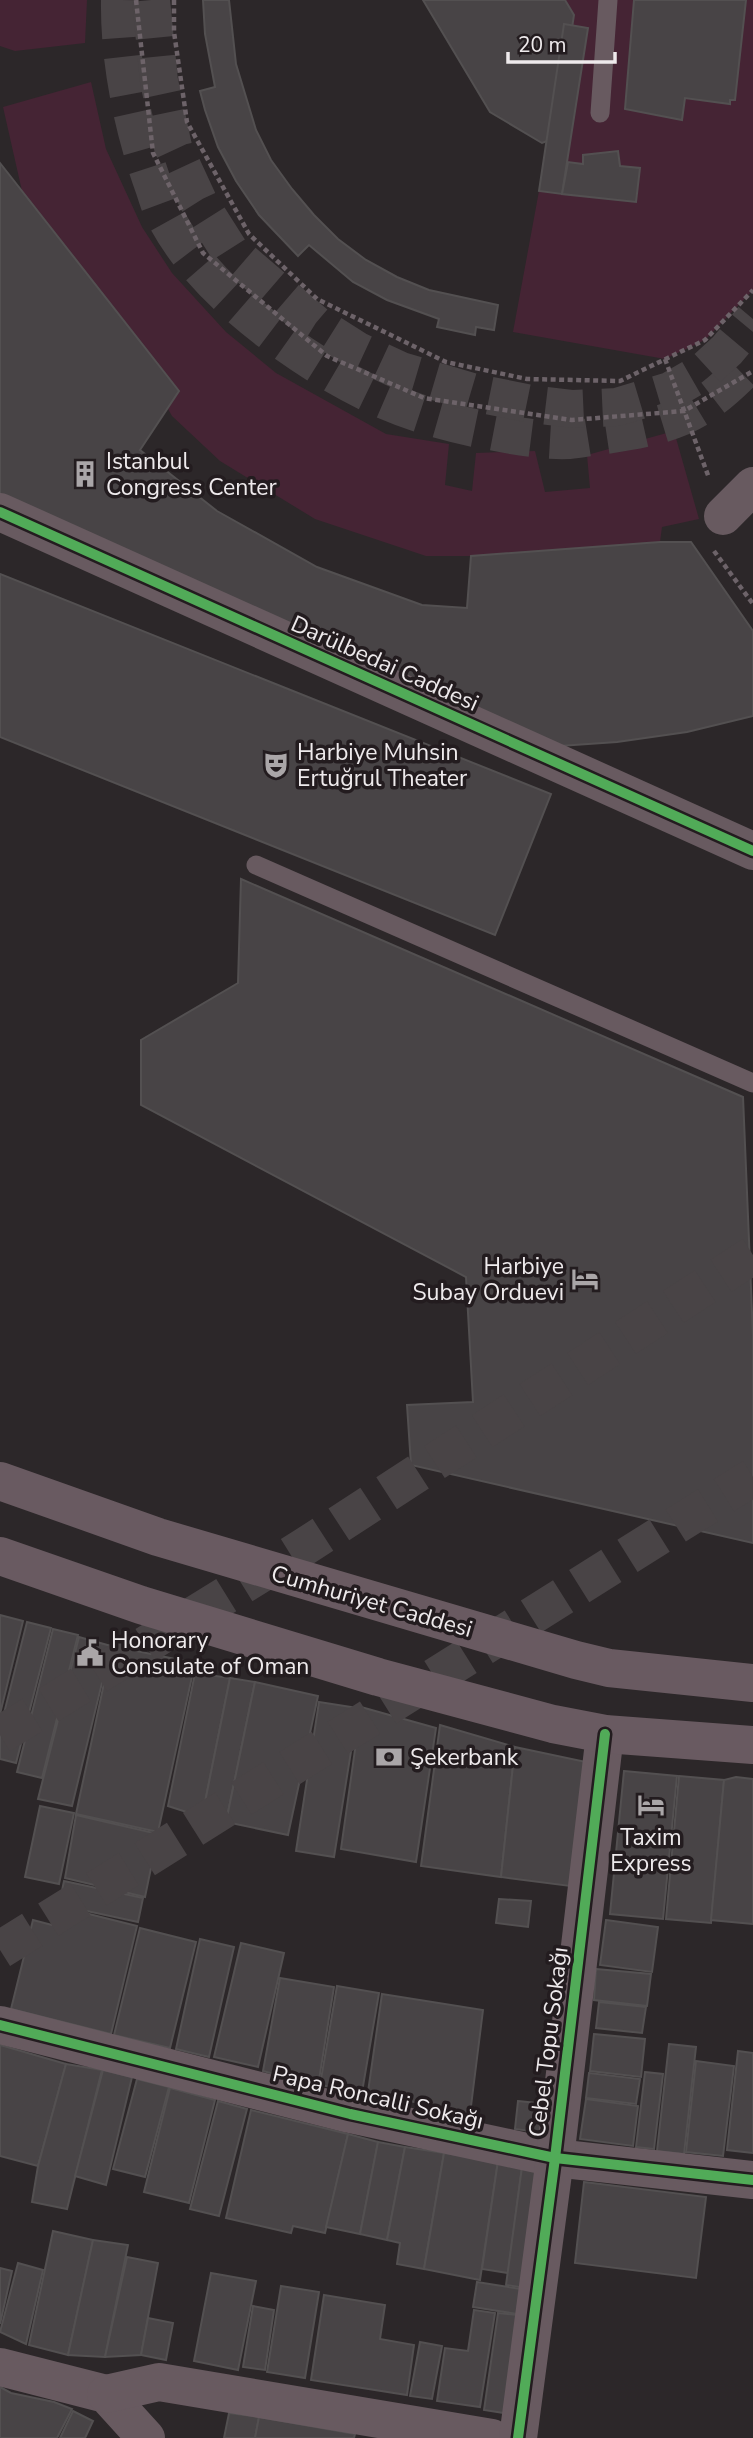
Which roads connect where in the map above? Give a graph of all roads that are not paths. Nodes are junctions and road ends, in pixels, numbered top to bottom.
1 (608, 0) edge
2 (600, 113) dead end
3 (753, 486) edge
4 (0, 512) edge
5 (715, 529) road end
6 (753, 851) edge
7 (256, 865) dead end
8 (753, 1083) edge
9 (0, 1481) edge
10 (0, 1556) edge
11 (753, 1683) edge
12 (605, 1734) junction
13 (753, 1745) edge
14 (0, 2025) edge
15 (555, 2158) junction
16 (753, 2180) edge
17 (0, 2367) edge
18 (106, 2394) junction
19 (146, 2438) edge
20 (492, 2438) edge
21 (518, 2438) edge

1 - 2 lane
3 - 5 street
4 - 6 street, Darülbedai Caddesi
7 - 8 lane
9 - 11 main road, Cumhuriyet Caddesi
10 - 12 main road
12 - 13 main road
12 - 15 street, Cebel Topu Sokağı
14 - 15 street, Papa Roncalli Sokağı
15 - 16 street, Papa Roncalli Sokağı
15 - 21 street, Cebel Topu Sokağı
17 - 18 street
18 - 19 street
18 - 20 street

